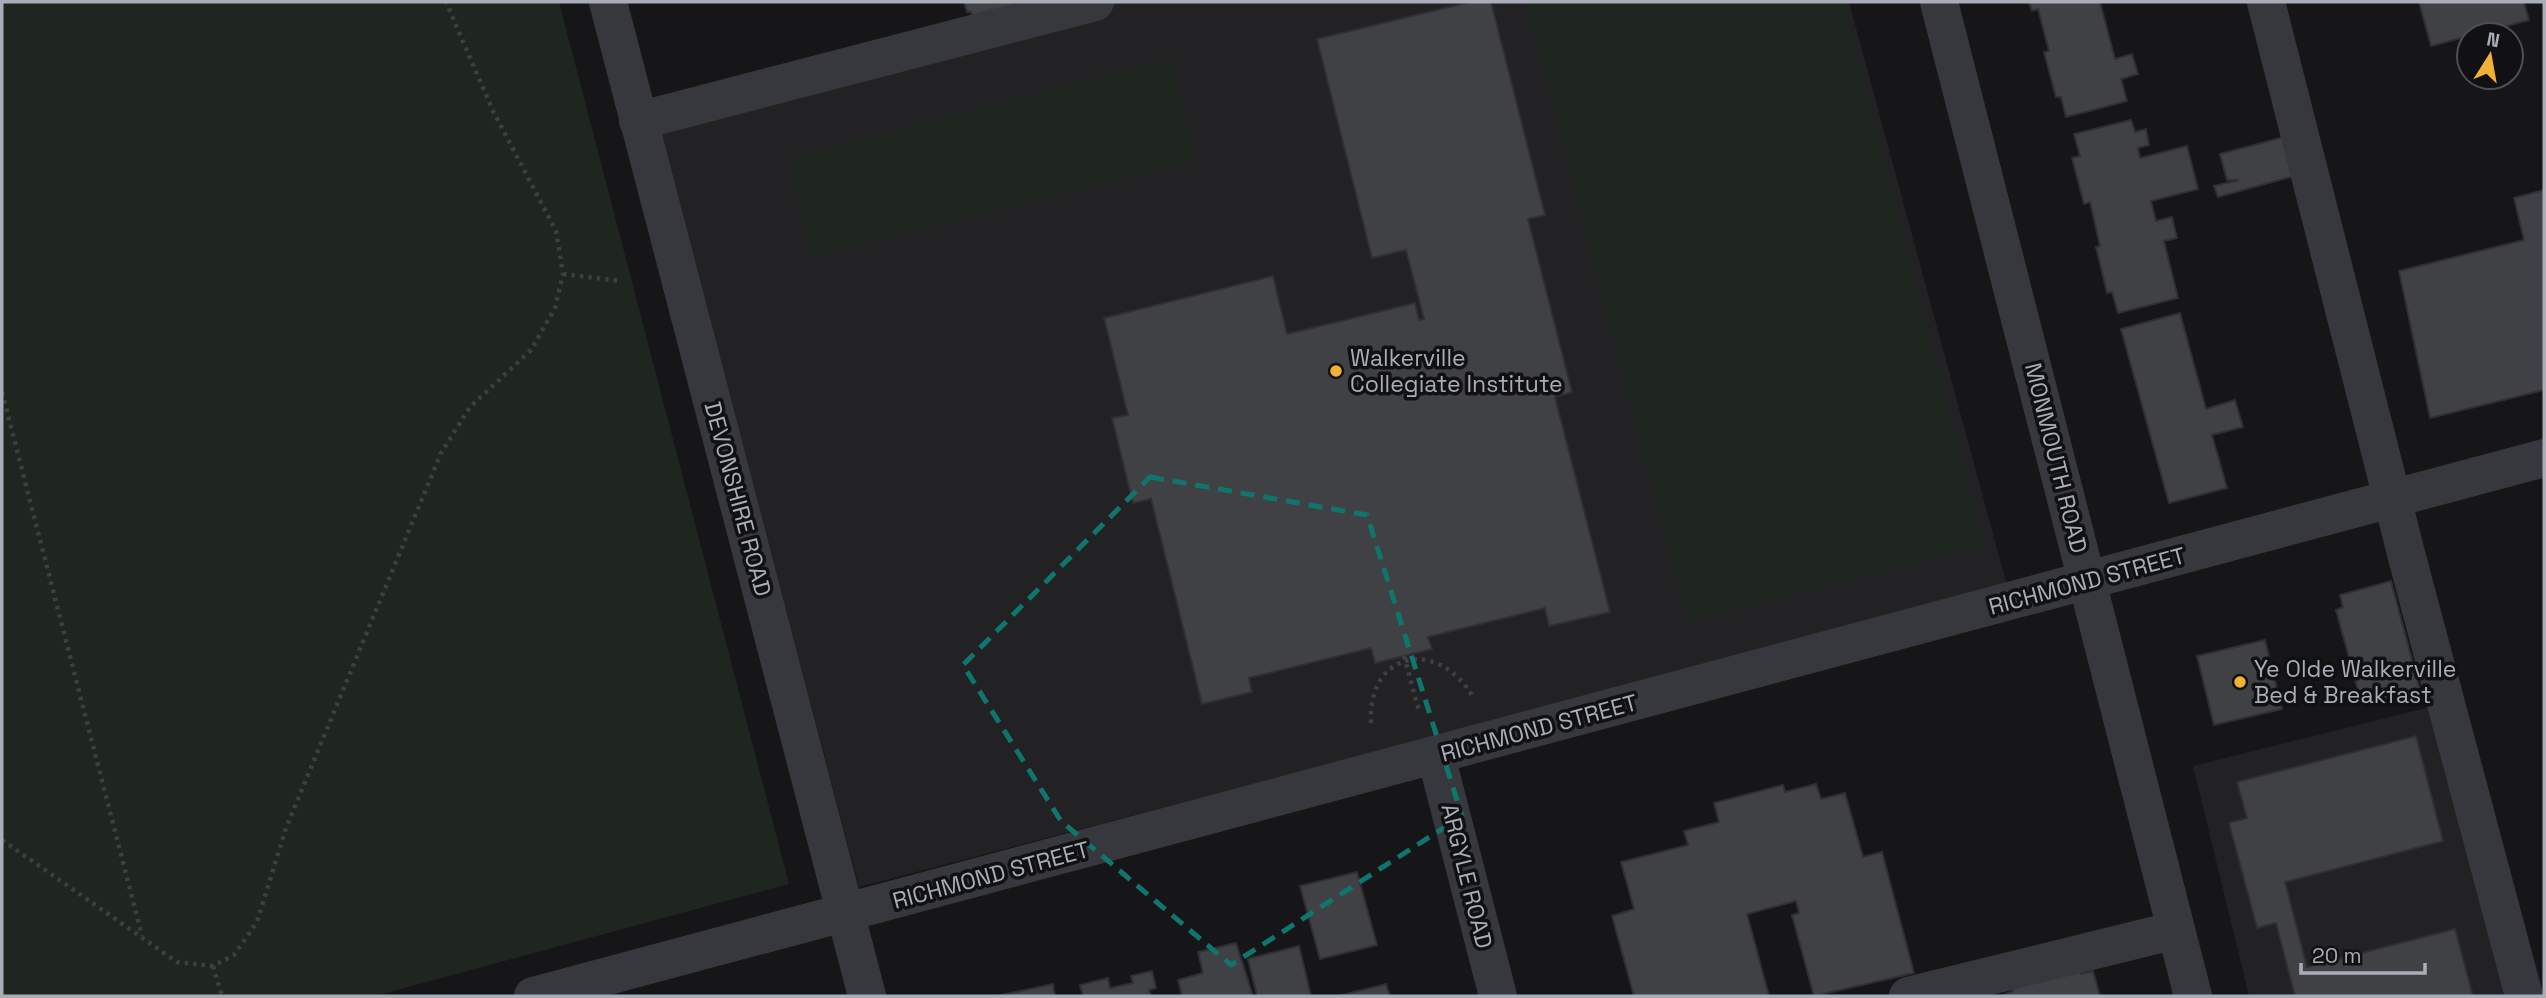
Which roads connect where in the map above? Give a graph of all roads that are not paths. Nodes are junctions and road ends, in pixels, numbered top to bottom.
1 (608, 2) edge
2 (1095, 2) edge
3 (1939, 2) edge
4 (2266, 2) edge
5 (638, 121) junction
6 (2544, 458) edge
7 (2393, 499) junction
8 (2088, 580) junction
9 (1436, 755) junction
10 (848, 913) junction
11 (2176, 930) junction
12 (533, 996) edge
13 (867, 996) edge
14 (1498, 996) edge
15 (1908, 996) edge
16 (2193, 996) edge
17 (2524, 996) edge

1 - 5 street, DEVONSHIRE ROAD
2 - 5 street
3 - 8 street, MONMOUTH ROAD
4 - 7 street
5 - 10 street, DEVONSHIRE ROAD
6 - 7 street, RICHMOND STREET
7 - 8 street, RICHMOND STREET
7 - 17 street
8 - 9 street, RICHMOND STREET
8 - 11 street, MONMOUTH ROAD
9 - 10 street, RICHMOND STREET
9 - 14 street, ARGYLE ROAD
10 - 12 street, RICHMOND STREET
10 - 13 street, DEVONSHIRE ROAD
11 - 15 street
11 - 16 street, MONMOUTH ROAD

